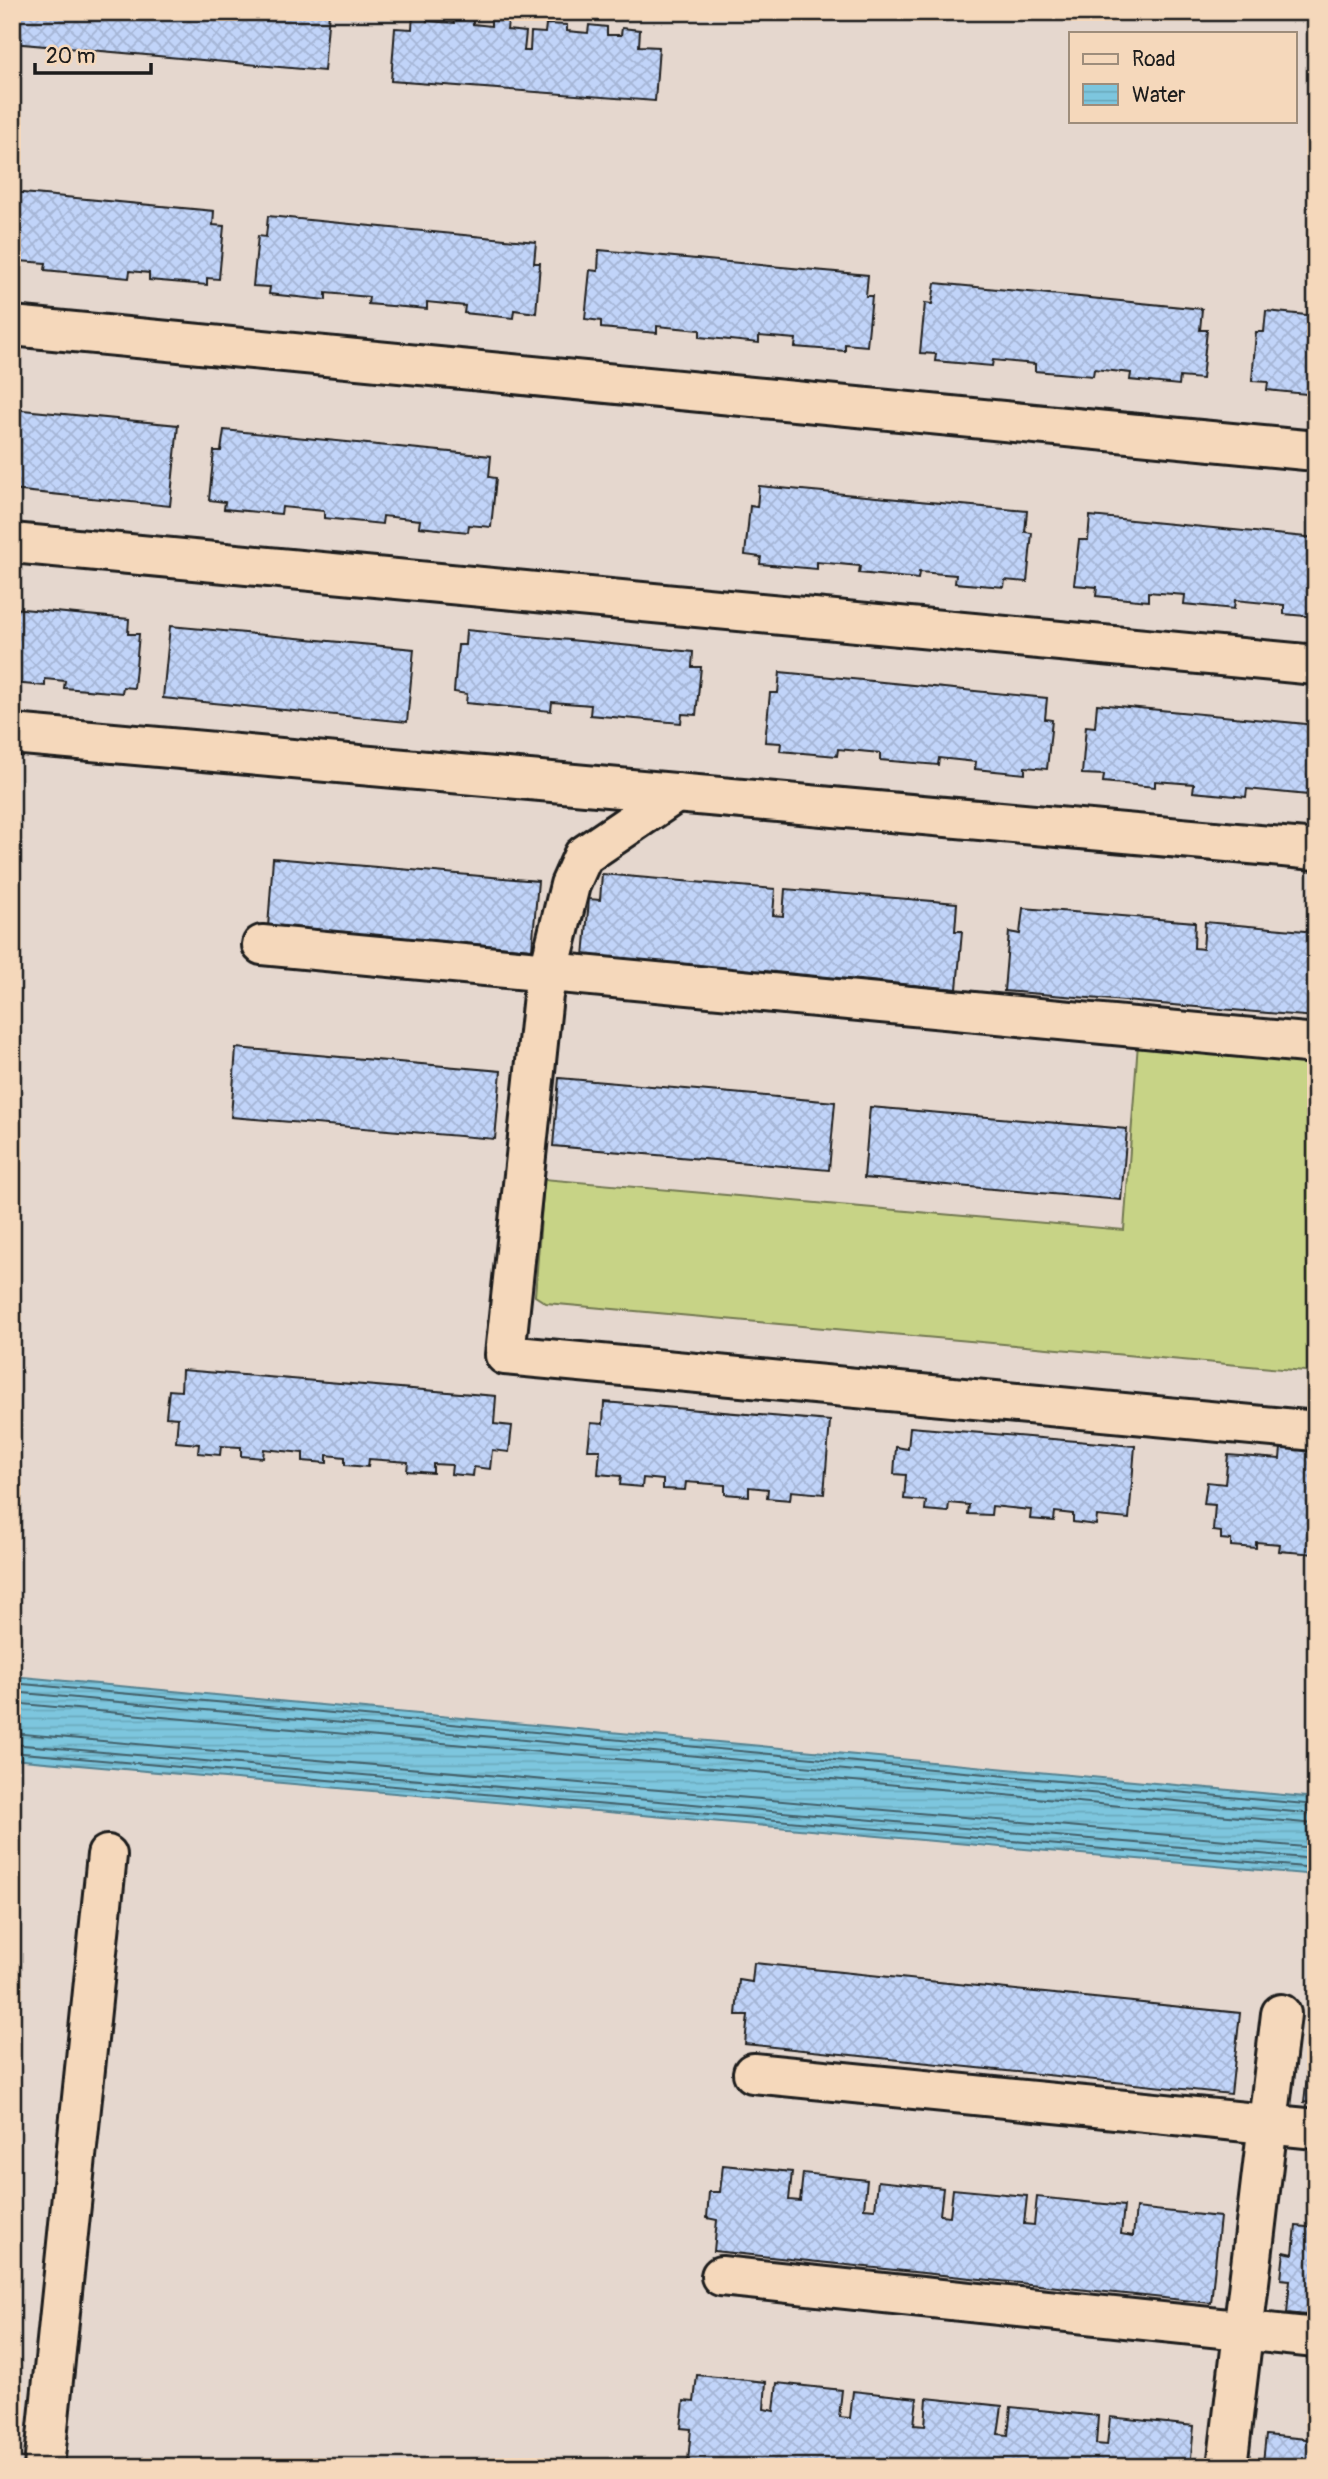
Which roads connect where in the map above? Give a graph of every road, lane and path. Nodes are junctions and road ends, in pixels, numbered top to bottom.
1 (12, 326) edge
2 (1316, 451) edge
3 (12, 543) edge
4 (1316, 665) edge
5 (12, 734) edge
6 (676, 793) junction
7 (1316, 850) edge
8 (262, 946) dead end
9 (549, 972) junction
10 (1316, 1044) edge
11 (1316, 1431) edge
12 (107, 1855) dead end
13 (1281, 2014) dead end
14 (752, 2073) dead end
15 (1268, 2124) junction
16 (1316, 2129) edge
17 (721, 2276) dead end
18 (1243, 2331) junction
19 (1316, 2338) edge
20 (44, 2467) edge
21 (1227, 2467) edge

1 - 2 street
3 - 4 street
5 - 6 street
6 - 7 street
6 - 9 street
8 - 9 street
9 - 10 street
9 - 11 street
12 - 20 street
13 - 15 street
14 - 15 street
15 - 16 street
15 - 18 street
17 - 18 street
18 - 19 street
18 - 21 street

